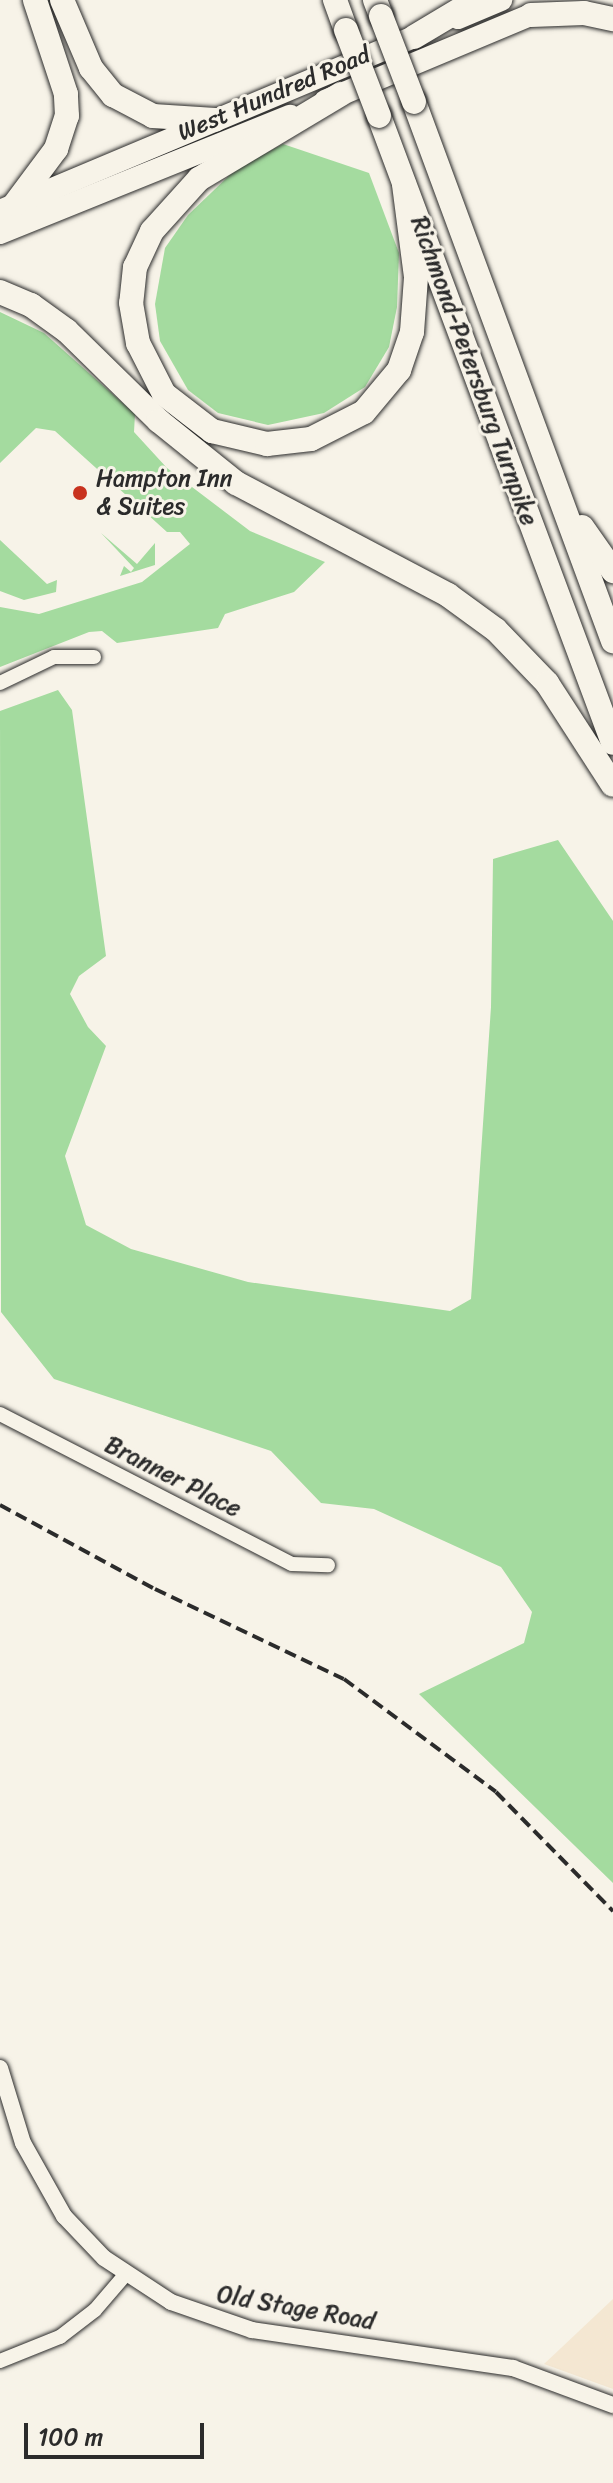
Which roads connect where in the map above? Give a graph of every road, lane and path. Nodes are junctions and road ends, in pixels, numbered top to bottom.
1 (35, 0) edge
2 (62, 0) edge
3 (335, 0) edge
4 (476, 0) edge
5 (501, 0) edge
6 (567, 0) edge
7 (378, 8) edge
8 (531, 15) junction
9 (613, 19) edge
10 (414, 37) junction
11 (341, 94) junction
12 (215, 120) junction
13 (404, 184) junction
14 (8, 208) edge
15 (0, 233) edge
16 (0, 292) edge
17 (554, 481) junction
18 (613, 571) edge
19 (613, 641) edge
20 (94, 657) dead end
21 (0, 683) edge
22 (613, 743) edge
23 (613, 785) edge
24 (0, 1414) edge
25 (328, 1565) dead end
26 (0, 2068) edge
27 (125, 2275) junction
28 (0, 2361) edge
29 (613, 2405) edge

1 - 14 highway
2 - 12 highway
3 - 13 highway, Richmond-Petersburg Turnpike, bridge
4 - 10 highway
5 - 10 main road, West Hundred Road
6 - 8 main road, West Hundred Road
7 - 17 highway, Richmond-Petersburg Turnpike, bridge
8 - 9 highway
8 - 11 main road, West Hundred Road
10 - 12 main road, West Hundred Road
11 - 13 highway
11 - 15 main road, West Hundred Road
12 - 14 main road, West Hundred Road
13 - 22 highway, Richmond-Petersburg Turnpike
16 - 23 highway
17 - 18 highway
17 - 19 highway, Richmond-Petersburg Turnpike
20 - 21 street
24 - 25 street, Branner Place
26 - 27 street, Old Stage Road
27 - 28 street
27 - 29 street, Old Stage Road

